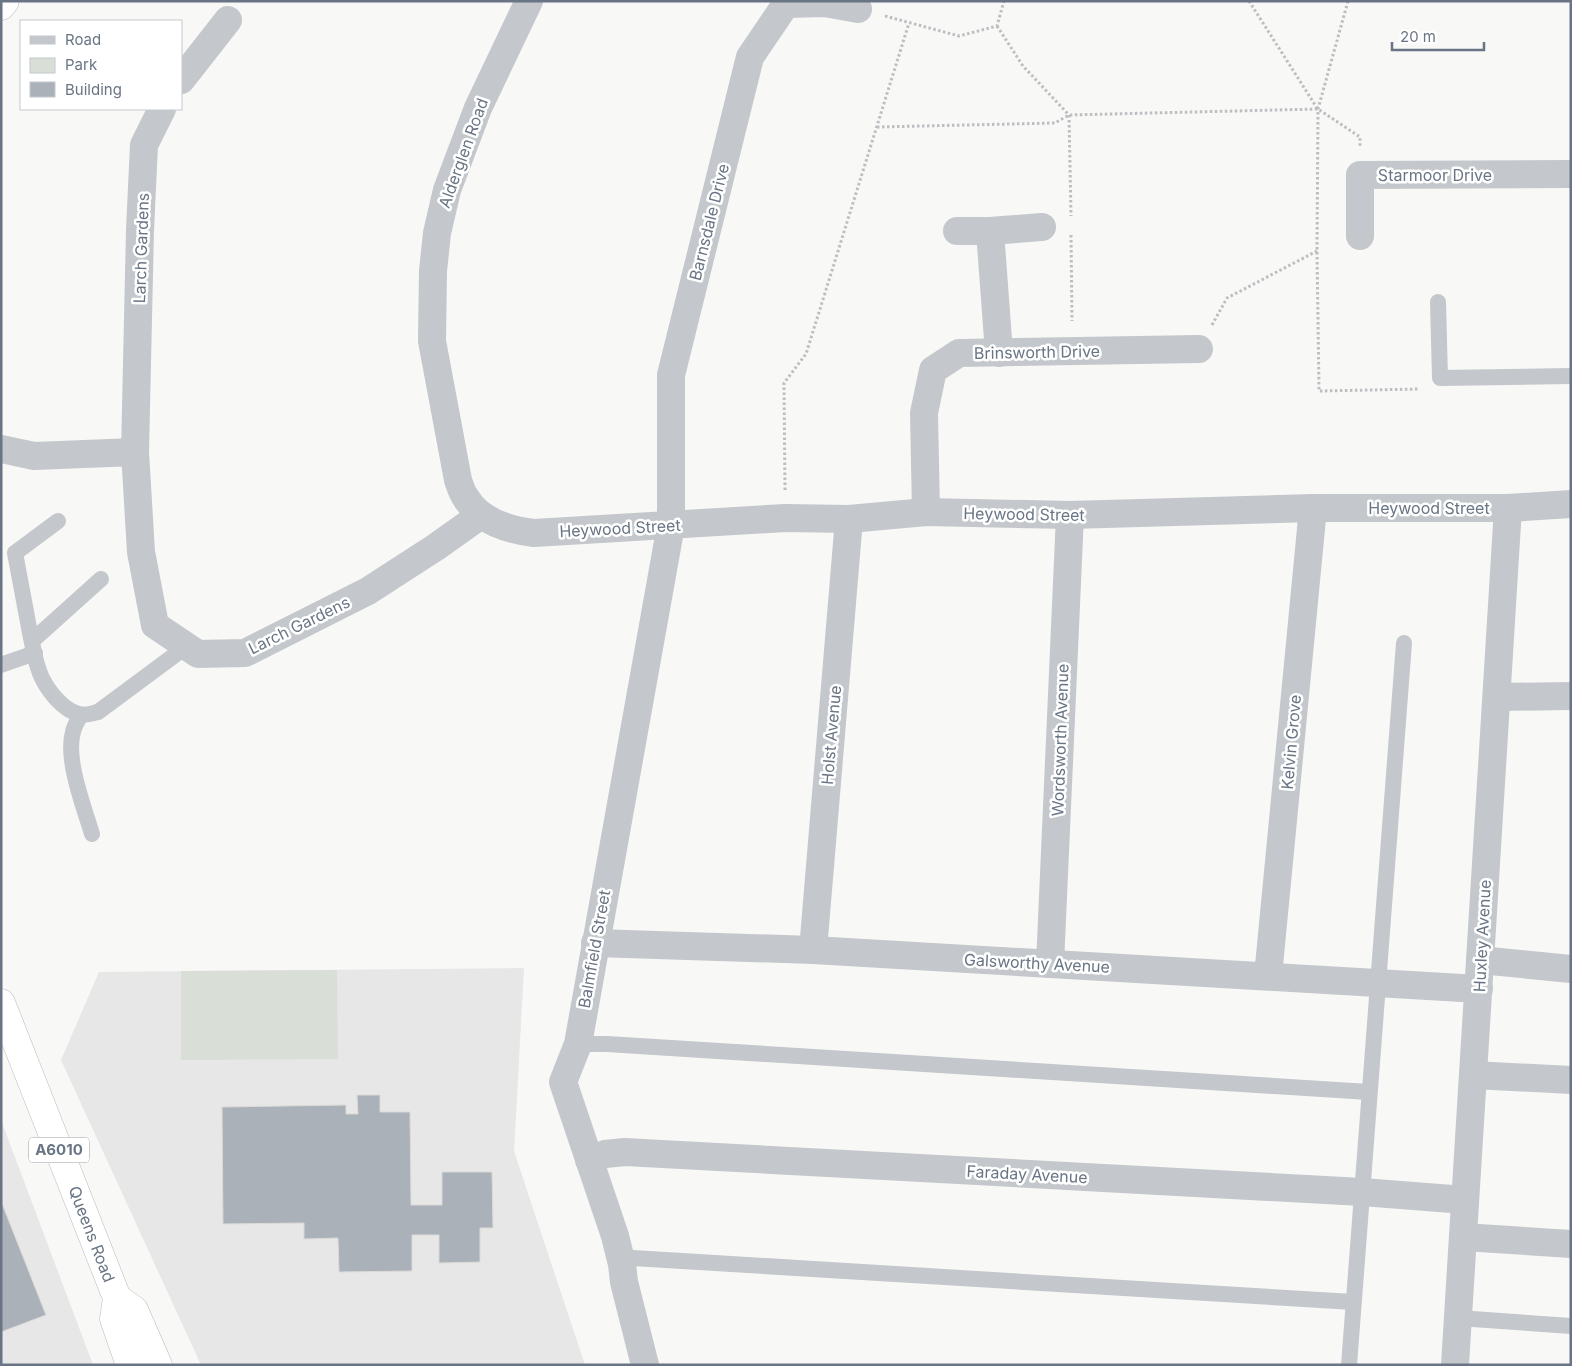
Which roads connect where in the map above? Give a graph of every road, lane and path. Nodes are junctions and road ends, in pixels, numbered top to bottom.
1 (4, 1) edge
2 (530, 1) edge
3 (1004, 1) edge
4 (1250, 1) edge
5 (1, 6) edge
6 (858, 9) joint
7 (228, 20) dead end
8 (909, 23) junction
9 (997, 26) junction
10 (182, 79) edge
11 (1318, 109) junction
12 (162, 110) edge
13 (1069, 115) junction
14 (877, 127) junction
15 (1571, 174) edge
16 (1360, 175) junction
17 (1042, 228) dead end
18 (990, 231) junction
19 (957, 232) dead end
20 (1360, 236) dead end
21 (1317, 251) dead end
22 (1438, 302) dead end
23 (1199, 349) joint
24 (999, 353) junction
25 (1571, 376) edge
26 (1, 449) edge
27 (135, 452) junction
28 (1571, 504) edge
29 (1313, 508) junction
30 (1508, 508) junction
31 (926, 512) junction
32 (481, 515) junction
33 (1070, 516) junction
34 (785, 518) junction
35 (849, 519) junction
36 (58, 521) dead end
37 (672, 525) junction
38 (100, 579) dead end
39 (1404, 643) dead end
40 (187, 646) junction
41 (34, 647) junction
42 (1, 665) edge
43 (1571, 696) edge
44 (1497, 697) junction
45 (81, 715) junction
46 (92, 834) dead end
47 (595, 943) junction
48 (813, 950) junction
49 (1480, 960) junction
50 (1050, 964) junction
51 (1571, 969) edge
52 (1268, 976) junction
53 (1378, 983) junction
54 (1479, 989) junction
55 (1, 1003) edge
56 (578, 1044) junction
57 (1473, 1075) junction
58 (1571, 1080) edge
59 (1369, 1092) junction
60 (589, 1160) junction
61 (1362, 1192) junction
62 (1465, 1200) junction
63 (1463, 1237) junction
64 (1571, 1244) edge
65 (622, 1264) junction
66 (117, 1298) junction
67 (1353, 1302) junction
68 (1458, 1318) junction
69 (1571, 1326) edge
70 (130, 1365) edge
71 (158, 1365) edge
72 (645, 1365) edge
73 (1348, 1365) edge
74 (1455, 1365) edge

1 - 5 highway
2 - 32 street, Alderglen Road
3 - 9 path
4 - 11 path
6 - 8 path
6 - 37 street, Barnsdale Drive
7 - 10 street
8 - 9 path
8 - 14 path
9 - 13 path
11 - 13 path
11 - 16 path
12 - 27 street, Larch Gardens
13 - 14 path
14 - 34 path
15 - 16 street, Starmoor Drive
16 - 20 street, Starmoor Drive
17 - 18 street
18 - 19 street
18 - 24 street
21 - 23 path
22 - 25 lane
23 - 24 street, Brinsworth Drive
24 - 31 street, Brinsworth Drive
26 - 27 street
27 - 40 street, Larch Gardens
28 - 30 street, Heywood Street
29 - 30 street, Heywood Street
29 - 33 street, Heywood Street
29 - 52 street, Kelvin Grove
30 - 44 street, Huxley Avenue
31 - 33 street, Heywood Street
31 - 35 street, Heywood Street
32 - 37 street, Heywood Street
32 - 40 street, Larch Gardens
33 - 50 street, Wordsworth Avenue
34 - 35 street, Heywood Street
34 - 37 street, Heywood Street
35 - 48 street, Holst Avenue
36 - 41 lane
37 - 47 street, Balmfield Street
38 - 41 lane
39 - 53 lane
40 - 45 lane
41 - 42 lane
41 - 45 lane
43 - 44 street
44 - 49 street, Huxley Avenue
45 - 46 lane
47 - 48 street, Galsworthy Avenue
47 - 56 street, Balmfield Street
48 - 50 street, Galsworthy Avenue
49 - 51 street
49 - 54 street, Huxley Avenue
50 - 52 street, Galsworthy Avenue
52 - 53 street, Galsworthy Avenue
53 - 54 street, Galsworthy Avenue
53 - 59 lane
54 - 57 street, Huxley Avenue
55 - 66 highway, Queens Road / A6010
56 - 59 lane
56 - 60 street, Balmfield Street
57 - 58 street
57 - 62 street, Huxley Avenue
59 - 61 lane
60 - 61 street, Faraday Avenue
60 - 65 street, Balmfield Street
61 - 62 street, Faraday Avenue
61 - 67 lane
62 - 63 street, Huxley Avenue
63 - 64 street
63 - 68 street, Huxley Avenue
65 - 67 lane
65 - 72 street, Balmfield Street
66 - 70 highway, Queens Road / A6010
66 - 71 highway, Queens Road / A6010
67 - 73 lane
68 - 69 lane
68 - 74 street, Huxley Avenue

